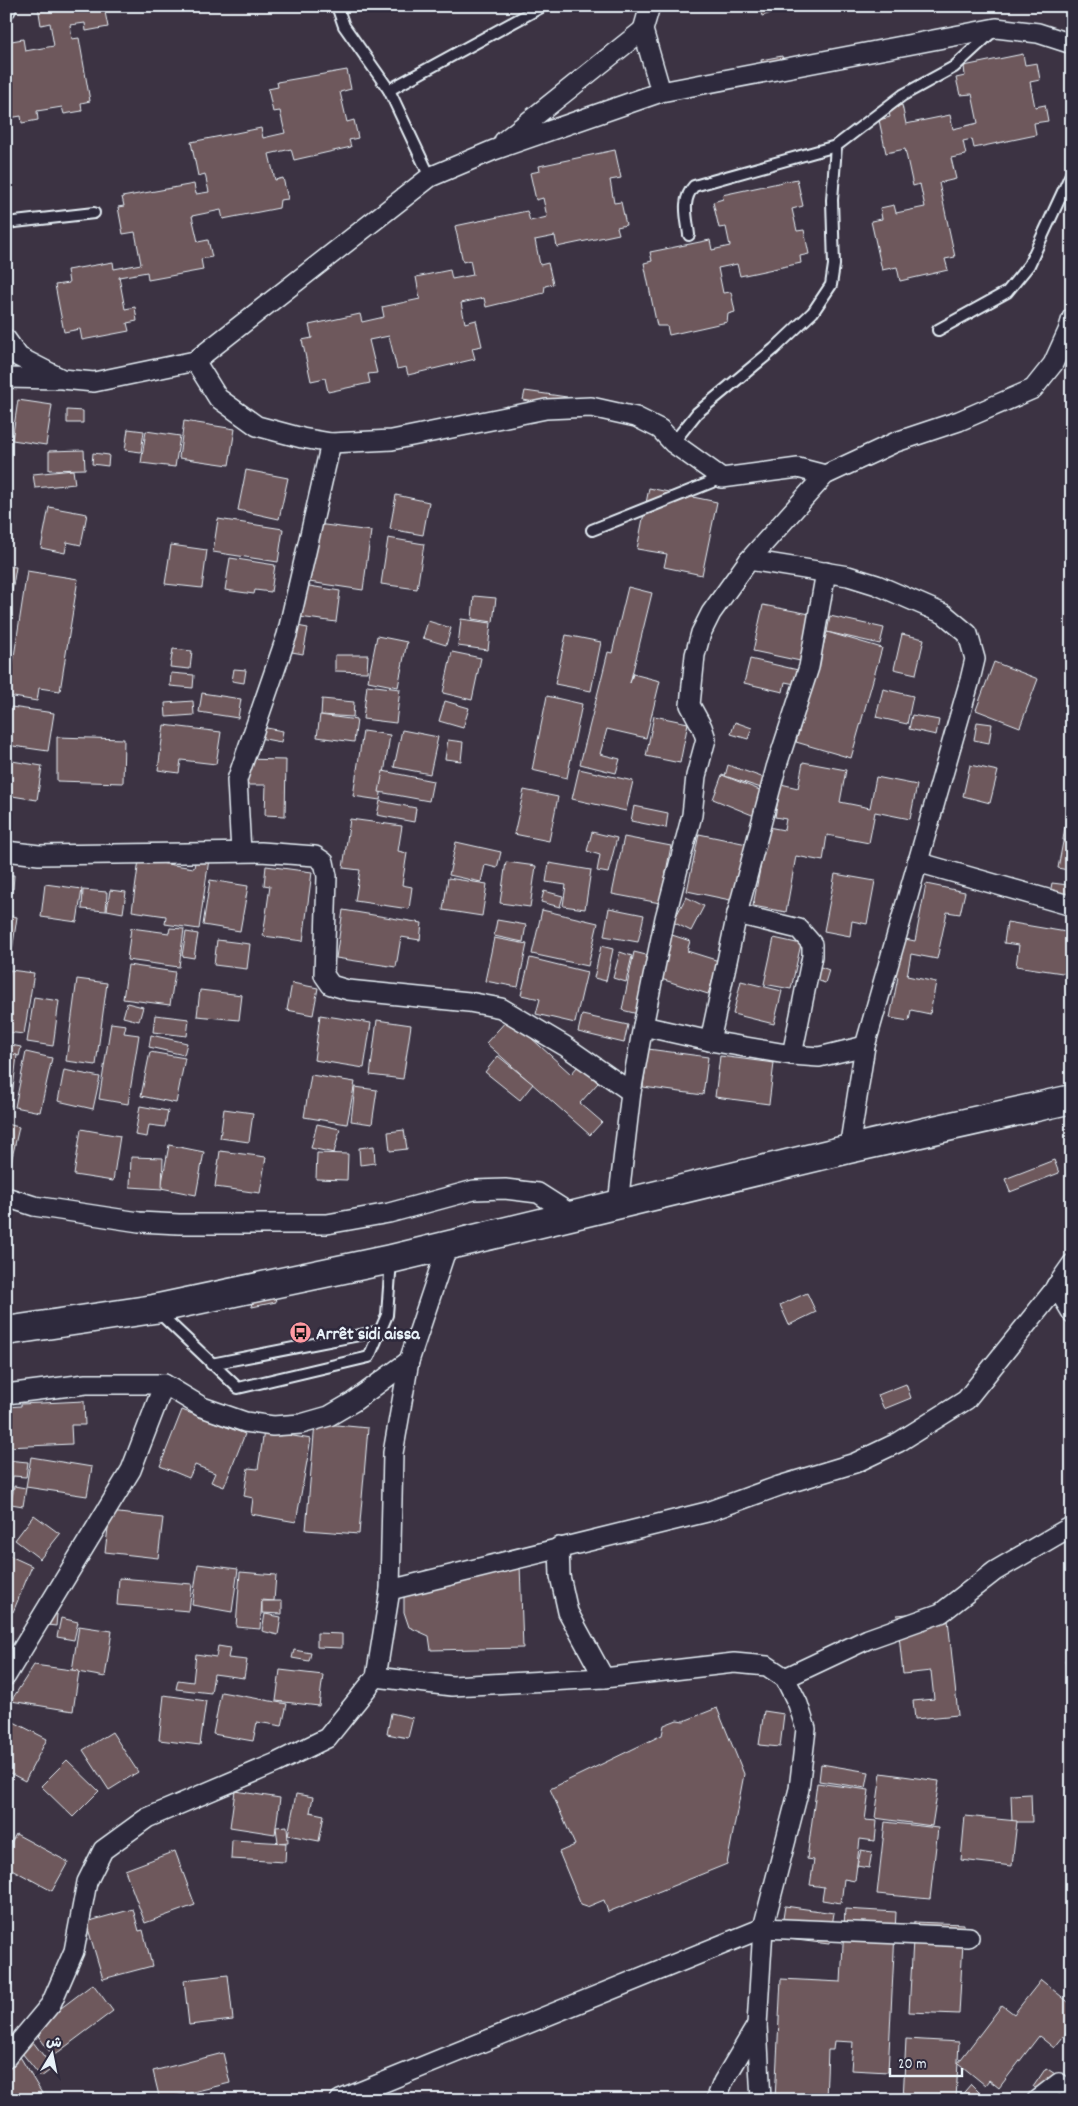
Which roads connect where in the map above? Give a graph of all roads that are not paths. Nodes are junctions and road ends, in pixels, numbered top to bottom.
1 (337, 6) edge
2 (543, 6) edge
3 (650, 6) edge
4 (996, 28) junction
5 (642, 30) junction
6 (1072, 44) edge
7 (389, 90) junction
8 (661, 92) junction
9 (836, 146) junction
10 (494, 150) junction
11 (1072, 172) edge
12 (430, 177) junction
13 (94, 213) dead end
14 (6, 222) edge
15 (689, 235) dead end
16 (1072, 318) edge
17 (938, 330) dead end
18 (6, 339) edge
19 (195, 361) junction
20 (6, 378) edge
21 (62, 379) junction
22 (331, 443) junction
23 (673, 443) junction
24 (825, 475) junction
25 (722, 478) junction
26 (592, 530) dead end
27 (749, 560) junction
28 (826, 572) junction
29 (6, 852) edge
30 (241, 852) junction
31 (917, 862) junction
32 (1072, 906) edge
33 (737, 914) junction
34 (643, 1026) junction
35 (710, 1041) junction
36 (865, 1046) junction
37 (792, 1055) junction
38 (631, 1092) junction
39 (1072, 1099) edge
40 (849, 1149) junction
41 (6, 1197) edge
42 (618, 1204) junction
43 (574, 1216) junction
44 (448, 1244) junction
45 (391, 1258) junction
46 (1072, 1264) edge
47 (1056, 1286) junction
48 (154, 1308) junction
49 (1072, 1313) edge
50 (6, 1331) edge
51 (380, 1331) junction
52 (409, 1361) junction
53 (211, 1364) junction
54 (164, 1384) junction
55 (6, 1394) edge
56 (1072, 1526) edge
57 (559, 1548) junction
58 (390, 1590) junction
59 (7, 1674) edge
60 (376, 1677) junction
61 (604, 1678) junction
62 (785, 1678) junction
63 (763, 1928) junction
64 (969, 1937) dead end
65 (757, 2025) junction
66 (6, 2058) edge
67 (1072, 2092) edge
68 (340, 2100) edge
69 (716, 2100) edge
70 (761, 2100) edge
71 (1038, 2100) edge

1 - 7 lane
2 - 7 lane
3 - 5 street
4 - 6 street
4 - 8 street
4 - 9 lane
5 - 8 street
5 - 10 street
7 - 12 lane
8 - 10 street
9 - 15 lane
9 - 23 lane
10 - 12 street
11 - 17 lane
12 - 19 street
13 - 14 lane
16 - 24 street
18 - 21 street
19 - 21 street
19 - 22 street
20 - 21 street
22 - 23 street
22 - 30 street
23 - 25 street
24 - 25 street
24 - 27 street
25 - 26 lane
27 - 28 street
27 - 34 street
28 - 31 street
28 - 33 street
29 - 30 street
30 - 38 street
31 - 32 street
31 - 36 street
33 - 35 street
33 - 37 street
34 - 35 street
34 - 38 street
35 - 37 street
36 - 37 street
36 - 40 street
38 - 42 street
39 - 40 main road
40 - 42 main road
41 - 43 street
42 - 43 main road
43 - 44 main road
44 - 45 main road
44 - 52 street
45 - 48 main road
45 - 51 lane
46 - 47 street
47 - 49 street
47 - 57 street
48 - 50 main road
48 - 53 lane
51 - 53 lane
51 - 53 lane
52 - 54 street
52 - 58 street
54 - 55 street
54 - 59 street
56 - 62 street
57 - 58 street
57 - 61 street
58 - 60 street
60 - 61 street
60 - 66 street
61 - 62 street
62 - 63 street
63 - 64 street
63 - 65 street
63 - 68 street
65 - 69 street
65 - 70 street
67 - 71 street

